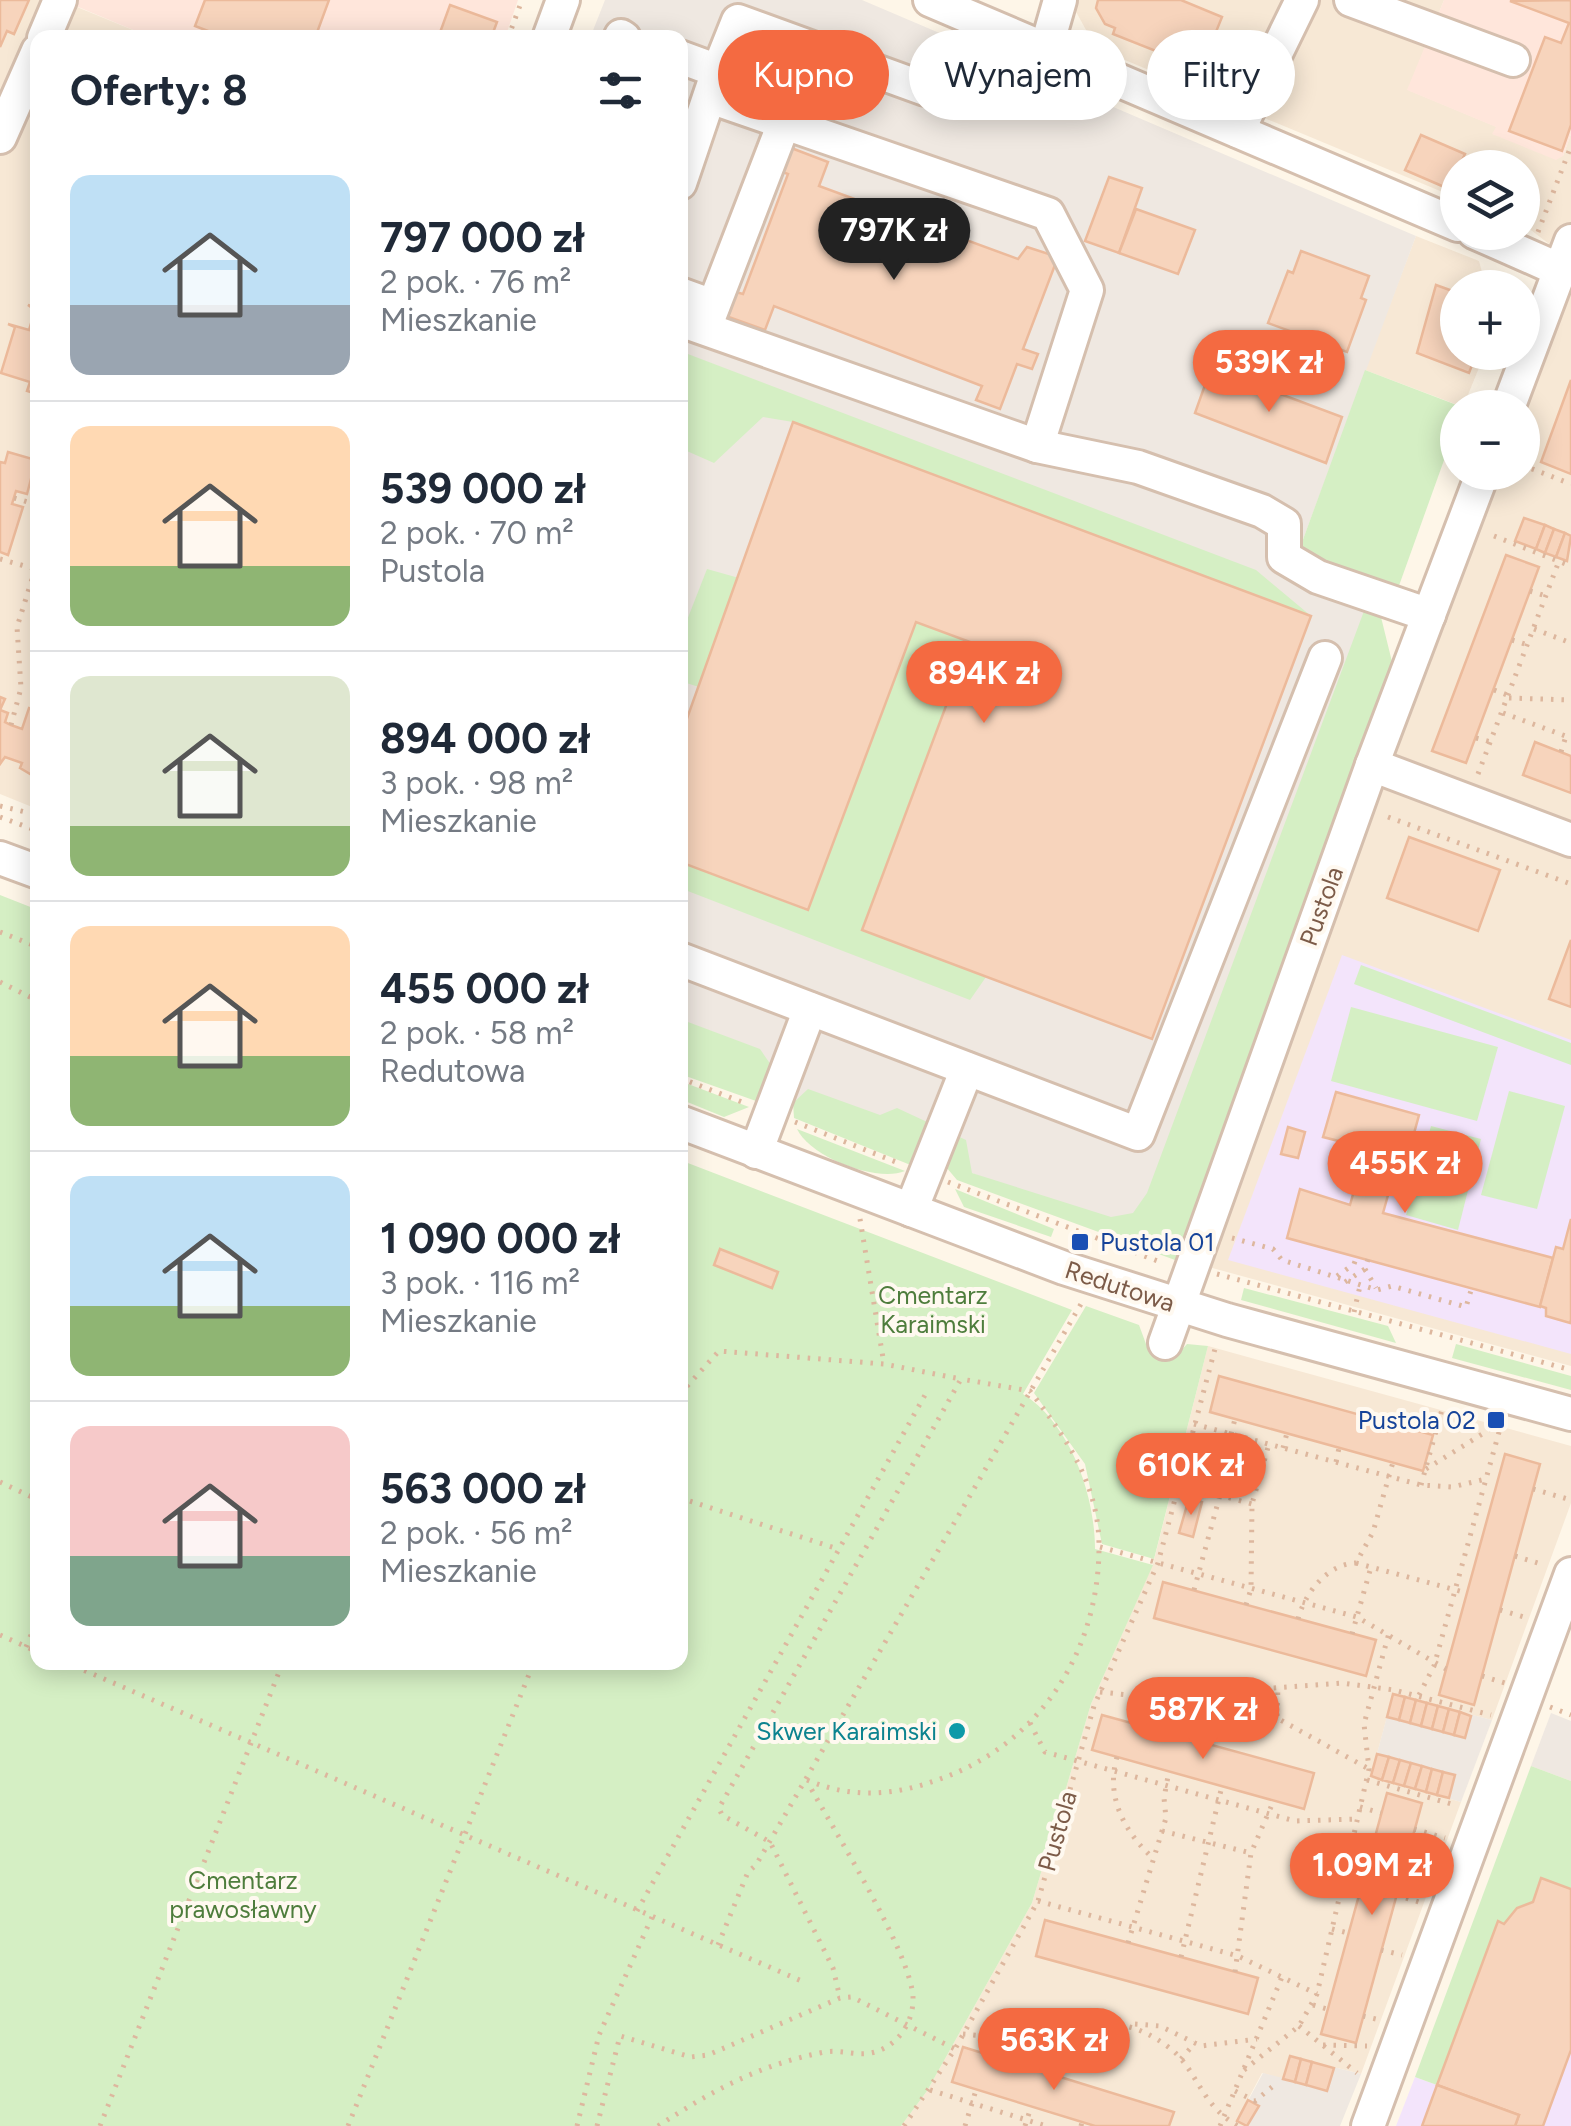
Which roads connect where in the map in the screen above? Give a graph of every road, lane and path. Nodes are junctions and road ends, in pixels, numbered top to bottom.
1 (60, 0) edge
2 (522, 0) edge
3 (563, 0) edge
4 (930, 0) edge
5 (1060, 0) edge
6 (1302, 0) edge
7 (1351, 0) edge
8 (47, 30) edge
9 (511, 30) edge
10 (553, 30) edge
11 (1000, 30) edge
12 (1052, 30) edge
13 (1513, 60) dead end
14 (688, 63) edge
15 (30, 70) edge
16 (714, 84) junction
17 (909, 84) edge
18 (1127, 84) edge
19 (784, 123) junction
20 (1238, 131) junction
21 (0, 136) edge
22 (688, 160) edge
23 (1440, 218) edge
24 (1540, 249) edge
25 (1566, 256) edge
26 (699, 318) edge
27 (1515, 390) edge
28 (1037, 446) junction
29 (1540, 473) edge
30 (1571, 484) edge
31 (1476, 490) edge
32 (14, 498) dead end
33 (30, 503) edge
34 (1494, 536) dead end
35 (0, 558) edge
36 (1559, 562) junction
37 (1571, 566) edge
38 (30, 567) edge
39 (30, 585) edge
40 (1530, 591) dead end
41 (1546, 596) junction
42 (1429, 614) junction
43 (1534, 629) junction
44 (1512, 640) dead end
45 (1571, 643) edge
46 (1528, 645) junction
47 (1325, 658) dead end
48 (1494, 690) dead end
49 (1509, 697) junction
50 (1571, 700) edge
51 (1503, 713) junction
52 (11, 725) dead end
53 (1569, 737) edge
54 (1476, 738) dead end
55 (1491, 742) junction
56 (1560, 752) dead end
57 (1372, 765) junction
58 (1468, 798) junction
59 (0, 806) edge
60 (30, 814) edge
61 (0, 817) edge
62 (1388, 817) dead end
63 (30, 828) edge
64 (1571, 840) edge
65 (0, 858) edge
66 (30, 869) edge
67 (1571, 884) edge
68 (0, 932) edge
69 (30, 944) edge
70 (688, 962) edge
71 (0, 982) edge
72 (30, 997) edge
73 (810, 1009) junction
74 (968, 1069) junction
75 (688, 1081) edge
76 (771, 1112) junction
77 (688, 1125) edge
78 (756, 1152) junction
79 (926, 1174) junction
80 (910, 1210) junction
81 (859, 1216) dead end
82 (1232, 1238) dead end
83 (1357, 1256) dead end
84 (1368, 1259) dead end
85 (1366, 1269) junction
86 (1188, 1271) junction
87 (1337, 1276) junction
88 (1346, 1282) junction
89 (1360, 1286) junction
90 (1472, 1287) dead end
91 (1377, 1290) junction
92 (1083, 1301) dead end
93 (1177, 1305) junction
94 (1354, 1312) junction
95 (1165, 1343) dead end
96 (1216, 1343) dead end
97 (884, 1364) junction
98 (1571, 1370) edge
99 (960, 1379) junction
100 (688, 1385) edge
101 (1030, 1391) junction
102 (925, 1395) dead end
103 (1443, 1405) dead end
104 (1571, 1414) edge
105 (1235, 1419) dead end
106 (1194, 1424) junction
107 (1231, 1434) junction
108 (1287, 1434) dead end
109 (1269, 1444) junction
110 (1283, 1448) junction
111 (1339, 1448) dead end
112 (1336, 1462) junction
113 (1393, 1462) dead end
114 (1426, 1469) junction
115 (1489, 1470) junction
116 (1500, 1473) dead end
117 (1389, 1476) junction
118 (1486, 1479) junction
119 (0, 1482) edge
120 (1178, 1484) junction
121 (1421, 1486) junction
122 (1533, 1489) dead end
123 (1220, 1495) junction
124 (30, 1496) edge
125 (1571, 1500) edge
126 (688, 1501) edge
127 (1252, 1504) junction
128 (1100, 1547) junction
129 (1467, 1547) junction
130 (838, 1549) junction
131 (1478, 1550) dead end
132 (1515, 1556) dead end
133 (1158, 1563) junction
134 (1356, 1563) junction
135 (1371, 1567) junction
136 (1561, 1571) edge
137 (1198, 1574) junction
138 (1251, 1589) junction
139 (1194, 1590) dead end
140 (1455, 1590) junction
141 (1467, 1593) dead end
142 (1303, 1602) junction
143 (1246, 1605) dead end
144 (1500, 1610) dead end
145 (1357, 1618) junction
146 (1298, 1619) dead end
147 (1532, 1619) dead end
148 (1389, 1633) junction
149 (1352, 1634) dead end
150 (0, 1635) edge
151 (30, 1637) edge
152 (26, 1647) junction
153 (30, 1649) edge
154 (1434, 1666) junction
155 (1446, 1669) dead end
156 (83, 1670) edge
157 (280, 1670) edge
158 (531, 1670) edge
159 (1482, 1676) dead end
160 (1508, 1684) dead end
161 (1278, 1685) junction
162 (1374, 1688) junction
163 (1100, 1692) junction
164 (1419, 1696) junction
165 (1148, 1697) junction
166 (1547, 1706) dead end
167 (1571, 1715) edge
168 (1277, 1716) junction
169 (1496, 1717) dead end
170 (1030, 1723) junction
171 (251, 1740) junction
172 (1117, 1757) dead end
173 (1077, 1761) junction
174 (1369, 1769) junction
175 (1113, 1771) junction
176 (1169, 1771) dead end
177 (806, 1780) junction
178 (1366, 1780) junction
179 (1165, 1785) junction
180 (1222, 1786) dead end
181 (1218, 1800) junction
182 (1274, 1800) dead end
183 (1360, 1807) junction
184 (1462, 1808) dead end
185 (1270, 1814) junction
186 (1381, 1814) dead end
187 (1358, 1819) junction
188 (1414, 1830) dead end
189 (1162, 1831) junction
190 (466, 1834) junction
191 (1451, 1840) dead end
192 (770, 1842) junction
193 (1206, 1842) junction
194 (1251, 1853) junction
195 (1154, 1859) junction
196 (1342, 1884) junction
197 (1360, 1890) dead end
198 (1396, 1895) dead end
199 (1038, 1901) junction
200 (1427, 1904) dead end
201 (638, 1911) junction
202 (652, 1917) junction
203 (1132, 1927) junction
204 (1332, 1929) junction
205 (1348, 1933) dead end
206 (1185, 1941) junction
207 (1128, 1943) dead end
208 (718, 1945) junction
209 (1381, 1950) dead end
210 (1238, 1956) junction
211 (1408, 1956) dead end
212 (1180, 1957) dead end
213 (1234, 1972) dead end
214 (1282, 1977) junction
215 (804, 1982) dead end
216 (1317, 1994) junction
217 (840, 1998) junction
218 (1313, 2005) junction
219 (1327, 2009) dead end
220 (1363, 2016) dead end
221 (1384, 2022) dead end
222 (1132, 2024) junction
223 (908, 2025) junction
224 (1299, 2026) junction
225 (963, 2034) junction
226 (1256, 2038) junction
227 (1195, 2043) junction
228 (1323, 2046) junction
229 (1375, 2046) dead end
230 (955, 2049) junction
231 (1181, 2059) junction
232 (1244, 2070) junction
233 (1363, 2078) dead end
234 (1272, 2086) dead end
235 (930, 2090) junction
236 (976, 2090) dead end
237 (1235, 2091) junction
238 (972, 2103) junction
239 (1031, 2106) dead end
240 (1224, 2118) junction
241 (1026, 2123) edge
242 (100, 2126) edge
243 (348, 2126) edge
244 (577, 2126) edge
245 (597, 2126) edge
246 (658, 2126) edge
247 (904, 2126) edge
248 (965, 2126) edge
249 (1046, 2126) edge
250 (1220, 2126) edge
251 (1238, 2126) edge
252 (1368, 2126) edge

1 - 8 street
2 - 9 path
3 - 10 street
4 - 11 street
5 - 12 street
6 - 20 street
7 - 13 street
14 - 16 street
15 - 21 street
16 - 17 street
16 - 19 street
16 - 22 street
18 - 20 street
19 - 26 street
19 - 28 street
20 - 23 street
24 - 25 street
25 - 27 street
26 - 28 street
28 - 42 street
29 - 30 path
31 - 42 street, Pustola
32 - 33 path
34 - 36 path
35 - 38 path
36 - 37 path
36 - 41 path
39 - 52 path
40 - 41 path
41 - 43 path
42 - 57 street, Pustola
43 - 45 path
43 - 46 path
44 - 46 path
46 - 49 path
47 - 74 street
48 - 49 path
49 - 50 path
49 - 51 path
51 - 53 path
51 - 55 path
53 - 56 path
54 - 55 path
55 - 58 path
57 - 58 street
57 - 86 street, Pustola
58 - 64 street
59 - 60 path
61 - 63 path
62 - 67 path
65 - 66 street
68 - 69 path
70 - 73 street
71 - 72 path
73 - 74 street
73 - 76 street
74 - 79 street
75 - 76 path
76 - 78 street
76 - 79 path
77 - 78 street, Redutowa
78 - 80 street, Redutowa
79 - 80 street
79 - 86 path
80 - 93 street, Redutowa
81 - 97 path
82 - 87 path
83 - 87 path
84 - 85 path
85 - 88 path
85 - 91 path
86 - 93 street, Pustola
86 - 94 path
87 - 88 path
88 - 89 path
89 - 91 path
89 - 94 path
90 - 91 path
92 - 101 path
93 - 95 street, Pustola
93 - 104 street, Redutowa
94 - 98 path
96 - 106 path, Pustola
97 - 99 path
97 - 100 path
99 - 101 path
99 - 192 path
101 - 128 path
101 - 177 path
102 - 130 path
103 - 114 path
105 - 107 path
106 - 107 path
106 - 120 path, Pustola
107 - 109 path
108 - 110 path
109 - 110 path
109 - 127 path
110 - 112 path
111 - 112 path
112 - 117 path
113 - 117 path
114 - 115 path
114 - 121 path
115 - 116 path
115 - 118 path
117 - 121 path
117 - 134 path
118 - 121 path
118 - 129 path
119 - 124 path
120 - 123 path
120 - 133 path, Pustola
122 - 125 path
123 - 127 path
123 - 137 path
126 - 130 path
127 - 138 path
128 - 133 path
128 - 170 path
129 - 131 path
129 - 140 path
130 - 201 path
132 - 136 path
133 - 137 path
133 - 163 path, Pustola
134 - 135 path
134 - 142 path
135 - 140 path
135 - 145 path
136 - 252 street
137 - 138 path
137 - 139 path
138 - 142 path
138 - 143 path
140 - 141 path
140 - 154 path
142 - 145 path
142 - 146 path
144 - 147 path
145 - 148 path
145 - 149 path
148 - 154 path
148 - 162 path
150 - 152 path
151 - 152 path
152 - 153 path
154 - 155 path
154 - 164 path
156 - 171 path
157 - 171 path
158 - 190 path
159 - 160 path
161 - 162 path
161 - 165 path
161 - 168 path
162 - 164 path
162 - 174 path
163 - 165 path
163 - 173 path, Pustola
164 - 169 path
165 - 168 path
166 - 167 path
168 - 174 path
170 - 173 path
170 - 177 path
171 - 190 path
171 - 242 path
172 - 175 path
173 - 175 path
173 - 199 path, Pustola
174 - 178 path
175 - 179 path
175 - 195 path
176 - 179 path
177 - 192 path
177 - 223 path
178 - 183 path
178 - 184 path
179 - 181 path
179 - 189 path
180 - 181 path
181 - 185 path
181 - 193 path
182 - 185 path
183 - 186 path
183 - 187 path
185 - 187 path
185 - 194 path
187 - 196 path
188 - 191 path
189 - 193 path
189 - 195 path
190 - 201 path
190 - 243 path
192 - 208 path
192 - 217 path
193 - 194 path
193 - 206 path
194 - 210 path
195 - 203 path
196 - 197 path
196 - 204 path
198 - 200 path
199 - 203 path
199 - 225 path, Pustola
201 - 202 path
202 - 208 path
202 - 244 path
203 - 206 path
203 - 207 path
204 - 205 path
204 - 216 path
206 - 210 path
206 - 212 path
208 - 215 path
209 - 211 path
210 - 213 path
210 - 214 path
214 - 216 path
214 - 226 path
216 - 218 path
217 - 223 path
217 - 245 path
218 - 219 path
218 - 224 path
220 - 221 path
222 - 225 path
222 - 227 path
222 - 231 path
223 - 230 path
223 - 246 path
224 - 228 path
224 - 232 path
225 - 230 path, Pustola
226 - 227 path
226 - 232 path
227 - 231 path
228 - 229 path
228 - 233 path
230 - 235 path, Pustola
231 - 240 path
232 - 237 path
234 - 237 path
235 - 238 path
235 - 247 path, Pustola
236 - 238 path
237 - 240 path
238 - 241 path
238 - 248 path
239 - 241 path
240 - 250 path
240 - 251 path
241 - 249 path

